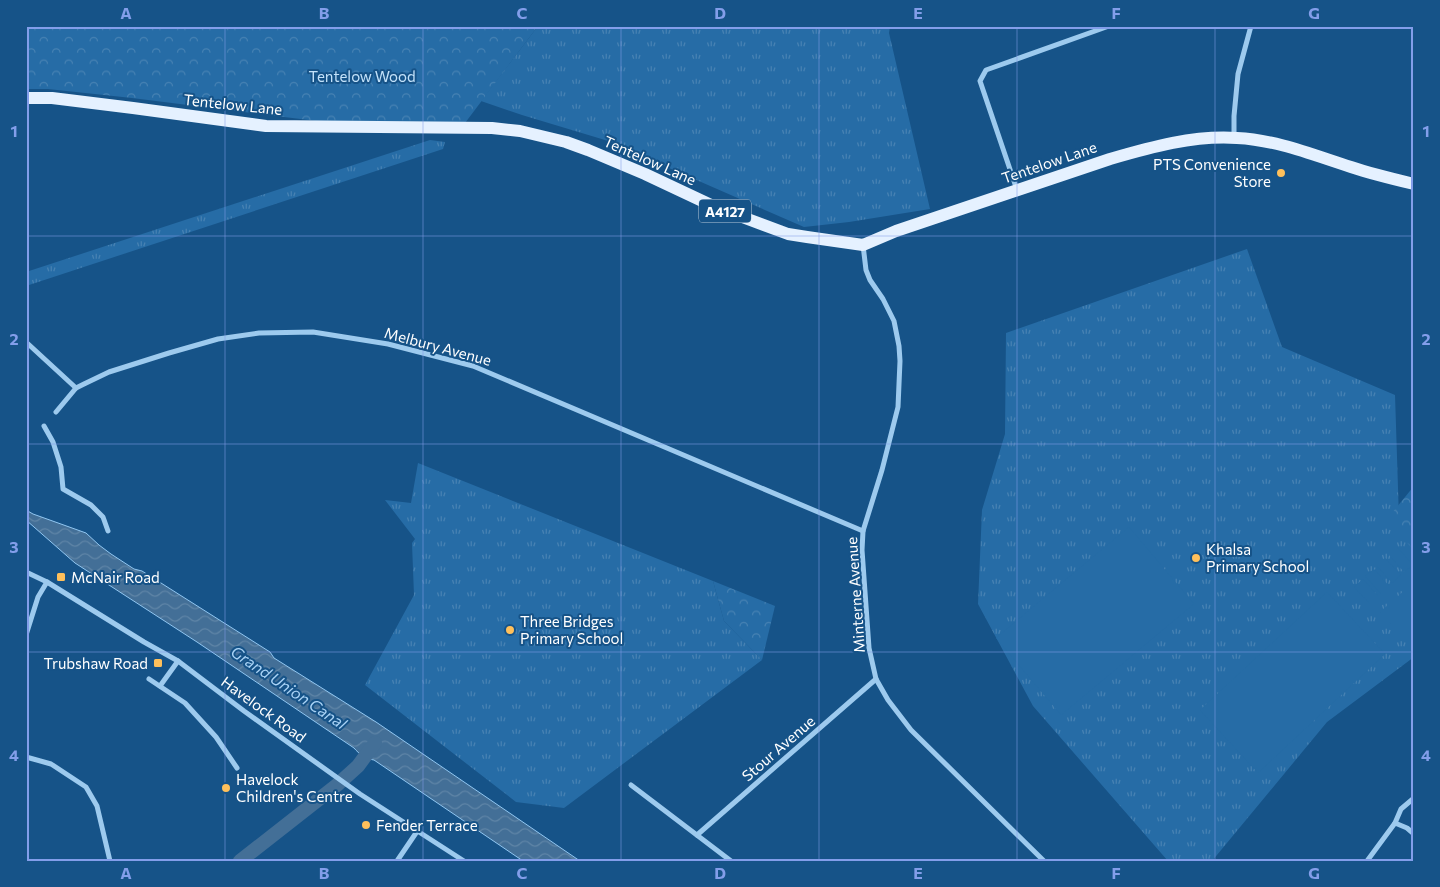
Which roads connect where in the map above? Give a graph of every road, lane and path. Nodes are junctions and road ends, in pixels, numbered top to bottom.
1 (1109, 26) edge
2 (1252, 26) edge
3 (26, 98) edge
4 (1234, 137) junction
5 (1414, 184) edge
6 (1017, 191) junction
7 (863, 245) junction
8 (26, 342) edge
9 (76, 388) junction
10 (56, 412) dead end
11 (44, 426) dead end
12 (108, 531) dead end
13 (863, 531) junction
14 (26, 572) edge
15 (47, 582) junction
16 (28, 618) edge
17 (26, 635) edge
18 (178, 661) junction
19 (876, 679) junction
20 (149, 680) dead end
21 (160, 686) junction
22 (26, 757) edge
23 (236, 768) dead end
24 (631, 785) dead end
25 (1414, 798) edge
26 (1395, 823) junction
27 (418, 830) junction
28 (1414, 834) edge
29 (697, 836) junction
30 (110, 861) edge
31 (397, 861) edge
32 (464, 861) edge
33 (731, 861) edge
34 (1044, 861) edge
35 (1367, 861) edge

1 - 6 street
2 - 4 street
3 - 7 main road, Tentelow Lane / A4127
4 - 5 main road, Tentelow Lane
4 - 6 main road, Tentelow Lane
6 - 7 main road, Tentelow Lane
7 - 13 street, Minterne Avenue
8 - 9 street
9 - 10 street, Melbury Avenue
9 - 13 street, Melbury Avenue
11 - 12 street
13 - 19 street, Minterne Avenue
14 - 15 street, Havelock Road
15 - 16 street
15 - 18 street, Havelock Road
16 - 17 street
18 - 21 street
18 - 27 street, Havelock Road
19 - 29 street, Stour Avenue
19 - 34 street, Minterne Avenue
20 - 21 street
21 - 23 street
22 - 30 street
24 - 29 street
25 - 26 street
26 - 28 street
26 - 35 street
27 - 31 street
27 - 32 street, Havelock Road
29 - 33 street

